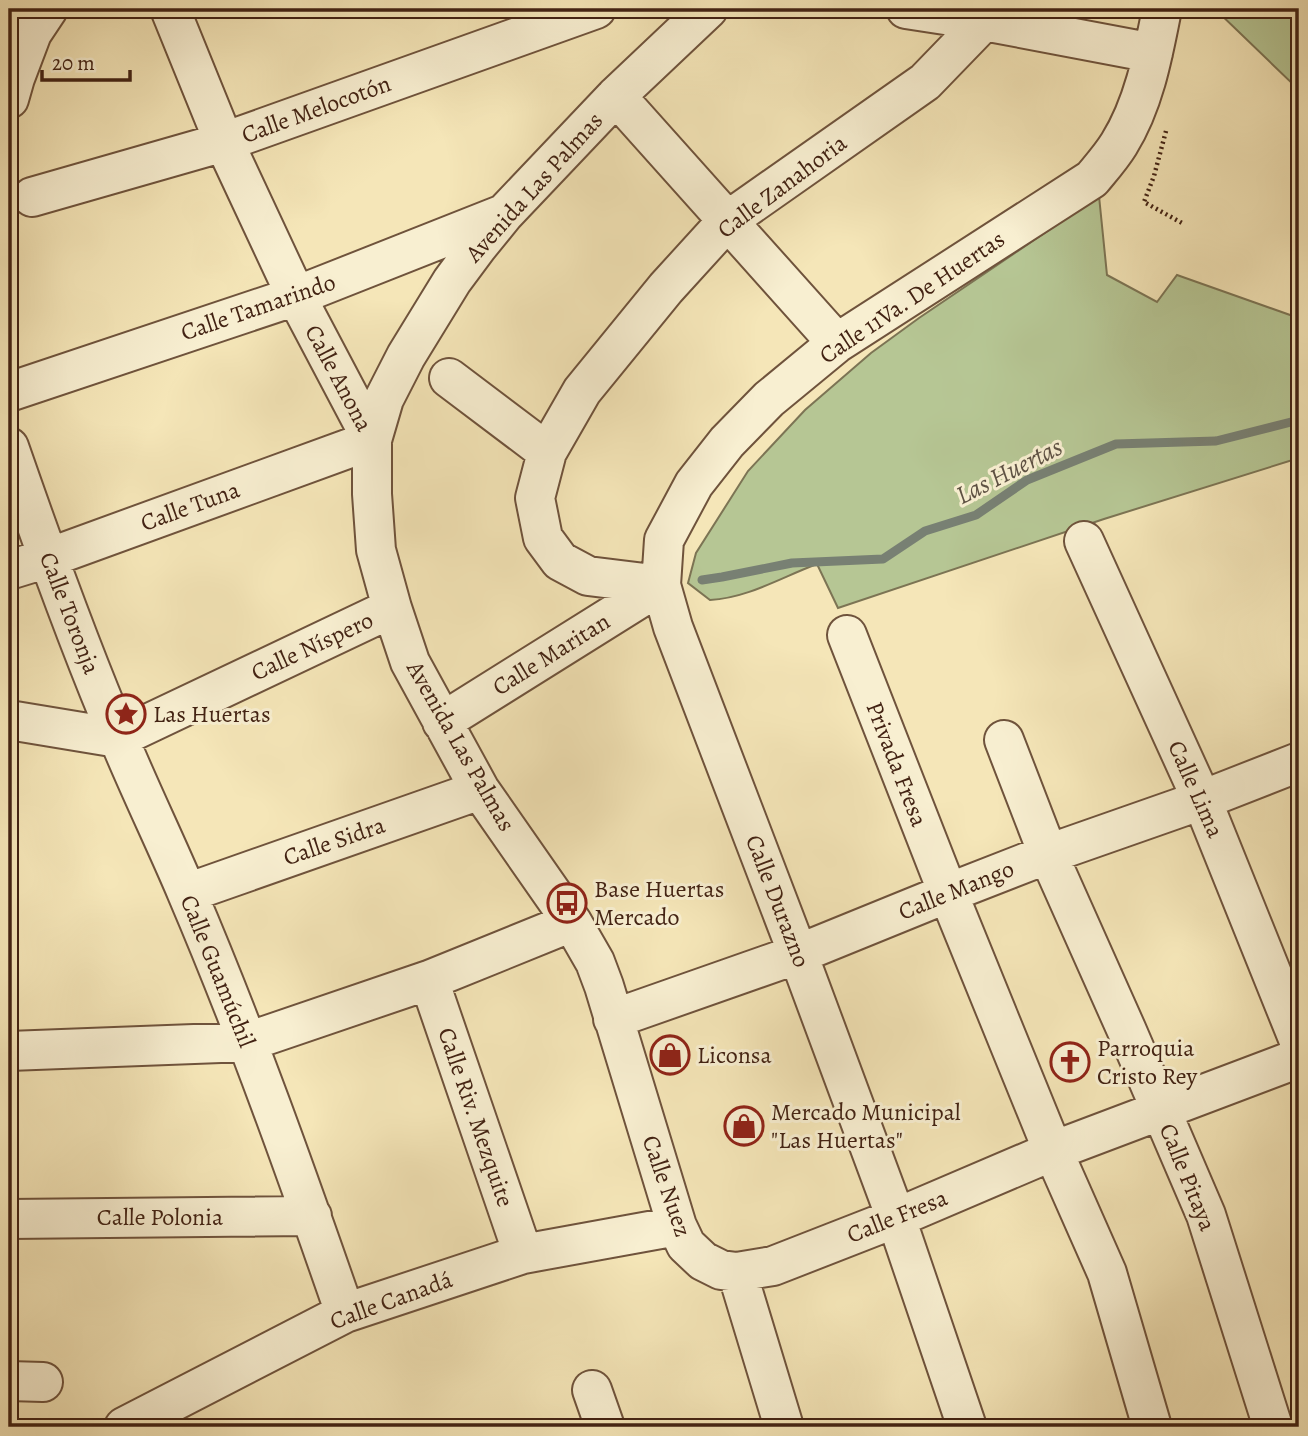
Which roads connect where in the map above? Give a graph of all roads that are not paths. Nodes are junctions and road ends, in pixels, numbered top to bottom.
1 (170, 9) edge
2 (596, 9) edge
3 (708, 9) edge
4 (906, 9) edge
5 (1162, 9) edge
6 (985, 15) edge
7 (30, 18) edge
8 (1153, 53) junction
9 (616, 96) junction
10 (9, 99) edge
11 (224, 142) junction
12 (32, 197) dead end
13 (503, 214) junction
14 (727, 221) junction
15 (296, 296) junction
16 (836, 343) junction
17 (449, 378) dead end
18 (9, 392) edge
19 (372, 440) junction
20 (9, 447) edge
21 (547, 452) junction
22 (1084, 541) dead end
23 (48, 558) junction
24 (9, 570) edge
25 (661, 585) junction
26 (392, 608) junction
27 (847, 635) dead end
28 (9, 720) edge
29 (442, 722) junction
30 (118, 738) junction
31 (1004, 740) dead end
32 (1299, 762) edge
33 (480, 790) junction
34 (1202, 800) junction
35 (1048, 855) junction
36 (187, 893) junction
37 (948, 893) junction
38 (572, 922) junction
39 (798, 954) junction
40 (429, 980) junction
41 (613, 1018) junction
42 (1299, 1041) edge
43 (247, 1042) junction
44 (9, 1051) edge
45 (1299, 1058) edge
46 (1160, 1110) junction
47 (1053, 1151) junction
48 (312, 1216) junction
49 (896, 1218) junction
50 (9, 1219) edge
51 (677, 1226) junction
52 (523, 1254) junction
53 (737, 1272) junction
54 (345, 1313) junction
55 (592, 1390) dead end
56 (124, 1427) edge
57 (605, 1427) edge
58 (784, 1427) edge
59 (967, 1427) edge
60 (1152, 1427) edge
61 (1273, 1427) edge

1 - 11 street, Calle Anona
2 - 11 street, Calle Melocotón
3 - 9 street, Avenida Las Palmas
4 - 6 street
5 - 8 street, Calle 11Va. De Huertas
6 - 8 street
6 - 14 street, Calle Zanahoria
7 - 10 street
8 - 16 street, Calle 11Va. De Huertas
9 - 13 street, Avenida Las Palmas
9 - 14 street
11 - 12 street, Calle Melocotón
11 - 15 street, Calle Anona
13 - 15 street, Calle Tamarindo
13 - 19 street, Avenida Las Palmas
14 - 16 street
14 - 21 street, Calle Zanahoria
15 - 18 street, Calle Tamarindo
15 - 19 street, Calle Anona
16 - 25 street, Calle 11Va. De Huertas
17 - 21 street
19 - 23 street, Calle Tuna
19 - 26 street, Avenida Las Palmas
20 - 23 street, Calle Toronja
21 - 25 street
22 - 34 street, Calle Lima
23 - 24 street, Calle Tuna
23 - 30 street, Calle Toronja
25 - 29 street, Calle Maritan
25 - 39 street, Calle Durazno
26 - 29 street, Avenida Las Palmas
26 - 30 street, Calle Níspero
27 - 37 street, Privada Fresa
28 - 30 street
29 - 33 street, Avenida Las Palmas
30 - 36 street, Calle Guamúchil
31 - 35 street, Calle Pitaya
32 - 34 street, Calle Mango
33 - 36 street, Calle Sidra
33 - 38 street, Avenida Las Palmas
34 - 35 street, Calle Mango
34 - 42 street, Calle Lima
35 - 37 street, Calle Mango
35 - 46 street, Calle Pitaya
36 - 43 street, Calle Guamúchil
37 - 39 street, Calle Mango
37 - 47 street
38 - 40 street
38 - 41 street, Calle Nuez
39 - 41 street, Calle Mango
39 - 49 street, Calle Durazno
40 - 43 street
40 - 52 street, Calle Riv. Mezquite
41 - 51 street, Calle Nuez
43 - 44 street
43 - 48 street, Calle Guamúchil
45 - 46 street, Calle Fresa
46 - 47 street, Calle Fresa
46 - 61 street, Calle Pitaya
47 - 49 street, Calle Fresa
47 - 60 street
48 - 50 street, Calle Polonia
48 - 54 street, Calle Guamúchil
49 - 53 street, Calle Fresa
49 - 59 street, Calle Durazno
51 - 52 street, Calle Canadá
51 - 53 street, Calle Nuez
52 - 54 street, Calle Canadá
53 - 58 street
54 - 56 street, Calle Canadá
55 - 57 street

